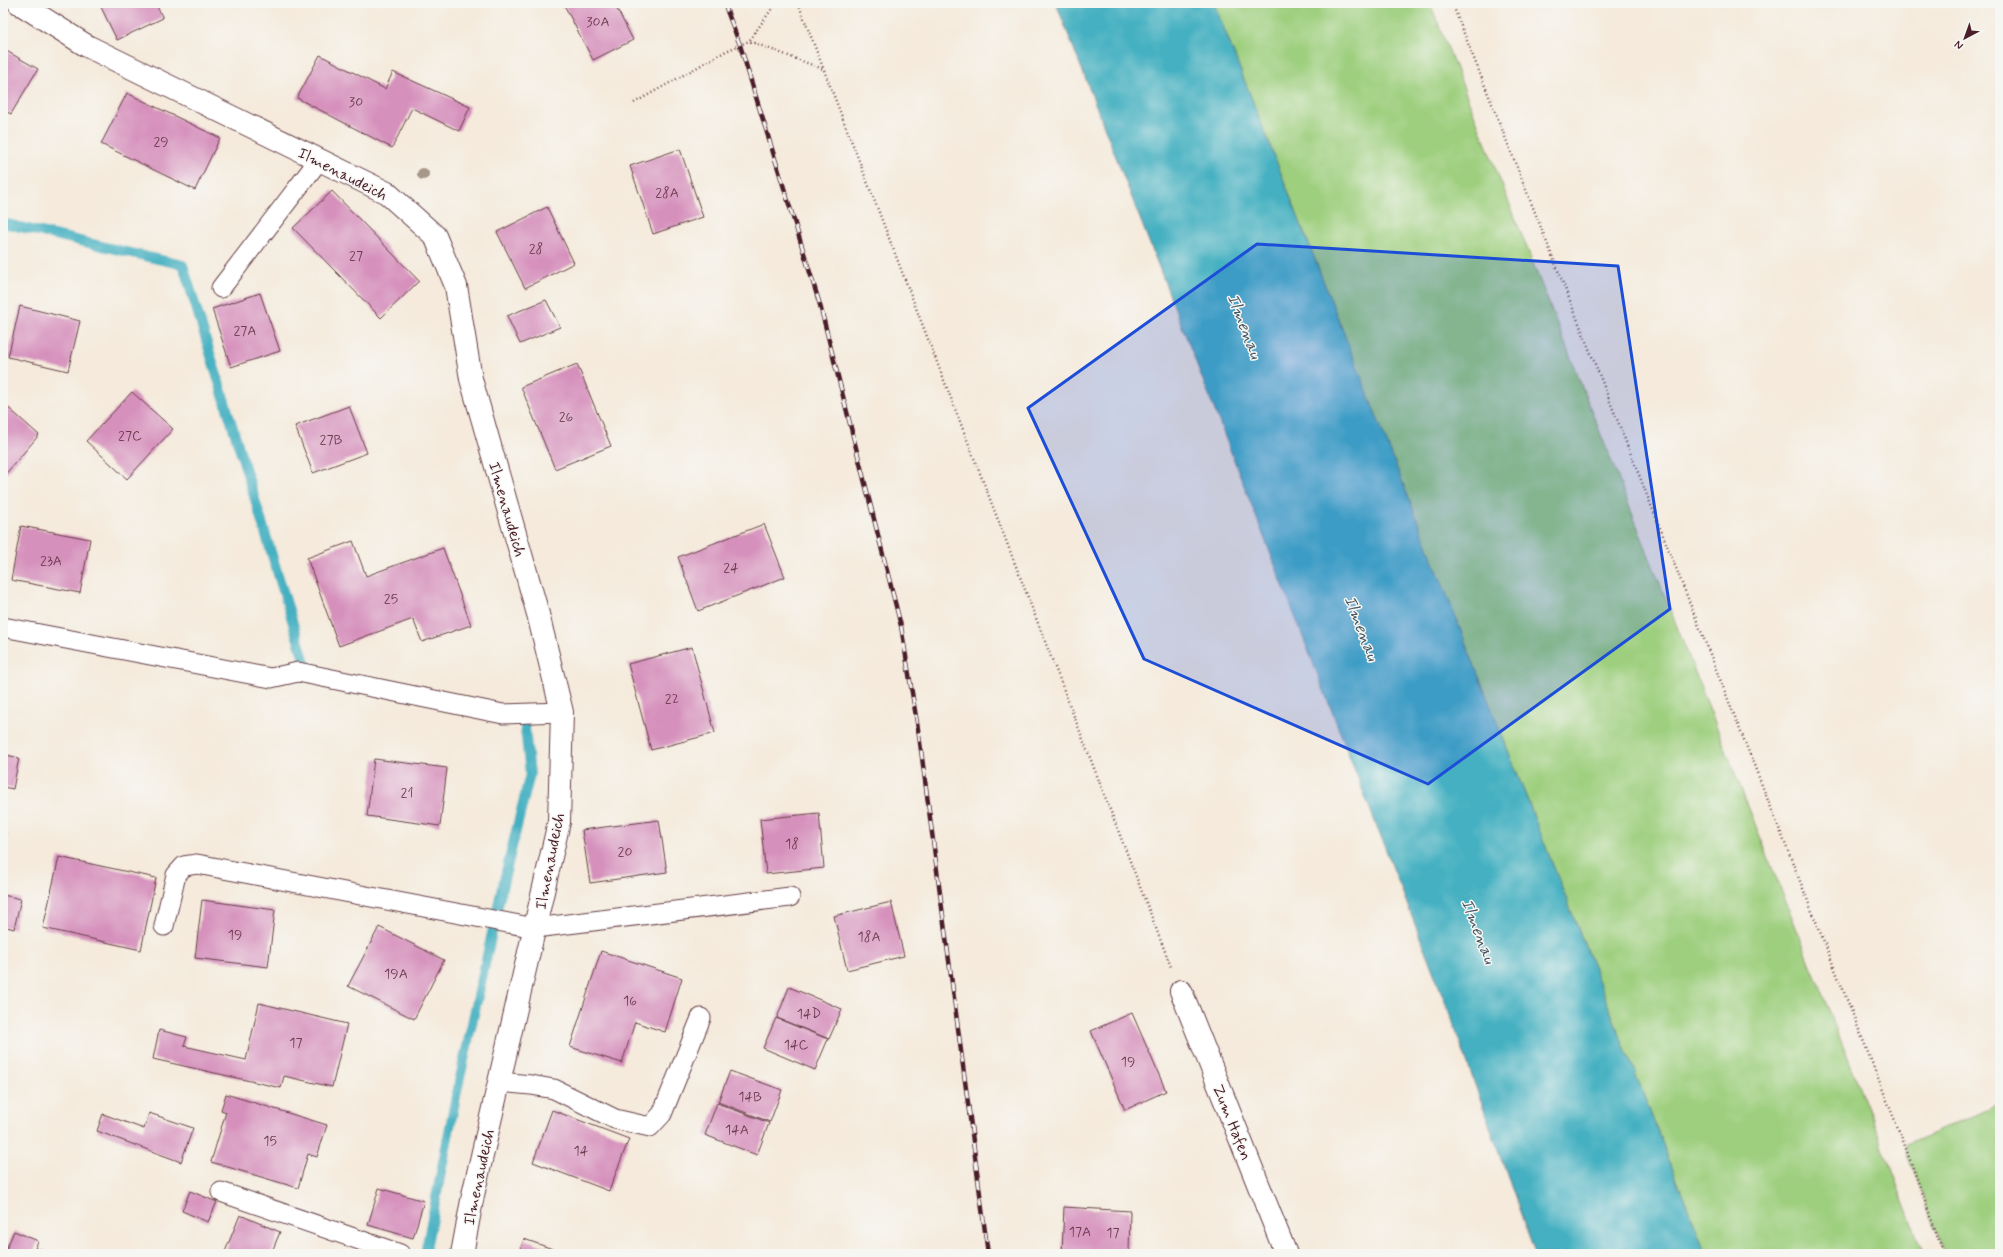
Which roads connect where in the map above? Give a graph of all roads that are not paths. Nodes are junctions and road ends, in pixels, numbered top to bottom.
1 (19, 3) edge
2 (319, 160) junction
3 (221, 288) dead end
4 (3, 627) edge
5 (562, 712) junction
6 (790, 897) dead end
7 (164, 926) dead end
8 (535, 928) junction
9 (1181, 991) road end
10 (701, 1018) dead end
11 (499, 1082) junction
12 (221, 1192) dead end
13 (400, 1254) edge
14 (462, 1254) edge
15 (1286, 1254) edge

1 - 2 street, Ilmenaudeich
2 - 3 lane
2 - 5 street, Ilmenaudeich
4 - 5 lane
5 - 8 street, Ilmenaudeich
6 - 8 lane
7 - 8 lane
8 - 11 street, Ilmenaudeich
9 - 15 street, Zum Hafen
10 - 11 lane
11 - 14 street, Ilmenaudeich
12 - 13 lane

